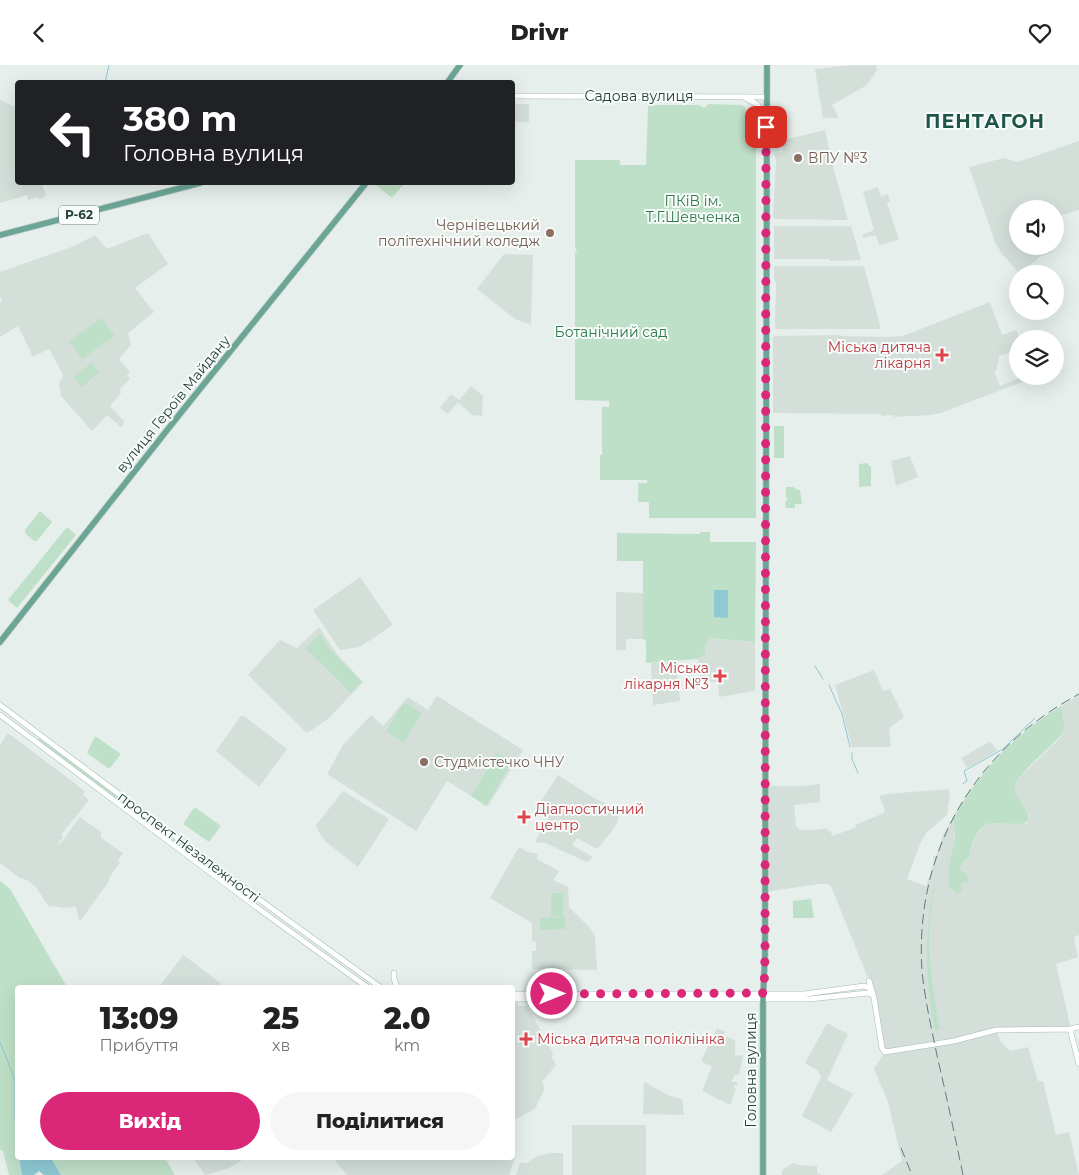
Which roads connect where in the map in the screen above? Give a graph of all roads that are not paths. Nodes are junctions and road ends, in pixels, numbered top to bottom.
1 (460, 65) edge
2 (766, 65) edge
3 (449, 80) edge
4 (515, 96) edge
5 (742, 96) junction
6 (766, 99) junction
7 (757, 105) junction
8 (766, 117) junction
9 (192, 185) edge
10 (364, 185) edge
11 (0, 235) edge
12 (0, 642) edge
13 (0, 705) edge
14 (0, 715) edge
15 (394, 973) dead end
16 (364, 985) edge
17 (377, 985) edge
18 (396, 985) edge
19 (864, 986) junction
20 (871, 989) junction
21 (515, 994) edge
22 (873, 995) junction
23 (764, 996) junction
24 (515, 999) edge
25 (1079, 1027) edge
26 (1070, 1029) junction
27 (1079, 1064) edge
28 (763, 1175) edge

1 - 3 main road
2 - 6 main road, Головна вулиця
4 - 5 main road, Садова вулиця
5 - 6 main road, Садова вулиця
5 - 7 main road
6 - 7 main road
6 - 8 main road, Головна вулиця
7 - 8 main road
8 - 23 main road, Головна вулиця
9 - 11 main road, Р-62
10 - 12 main road, вулиця Героїв Майдану
13 - 17 main road, проспект Незалежності
14 - 16 main road, проспект Незалежності
15 - 18 main road
19 - 20 main road
19 - 20 main road
19 - 23 main road
20 - 22 main road
21 - 23 main road
22 - 23 main road
22 - 26 main road
23 - 24 main road
23 - 28 main road, Головна вулиця
25 - 26 main road
26 - 27 main road

